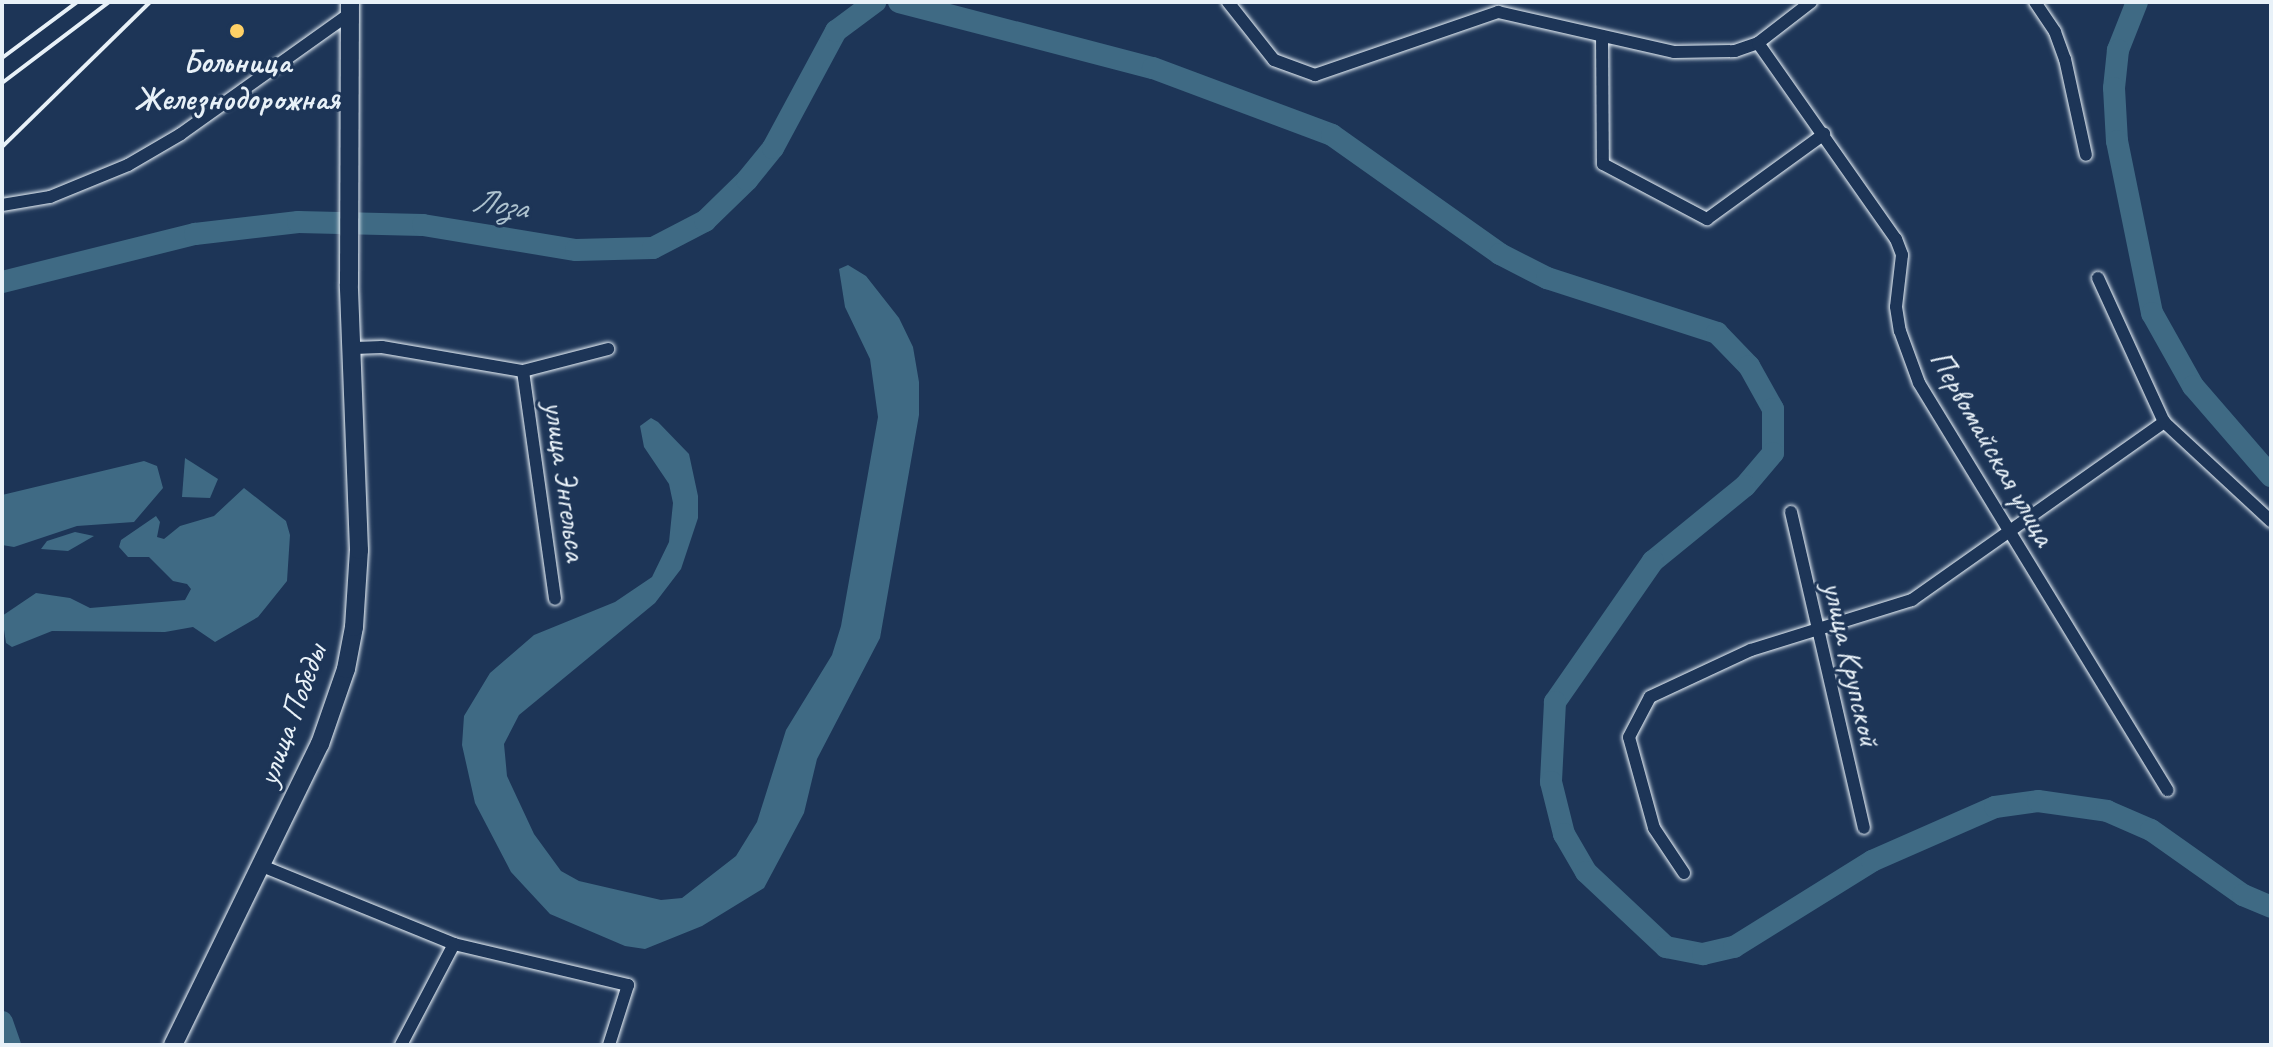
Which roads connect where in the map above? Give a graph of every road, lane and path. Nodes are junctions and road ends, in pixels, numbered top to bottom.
1 (1228, 2) edge
2 (1811, 2) edge
3 (2035, 2) edge
4 (351, 7) edge
5 (1494, 7) edge
6 (1602, 36) junction
7 (1758, 43) junction
8 (1824, 134) junction
9 (2086, 155) dead end
10 (2, 205) edge
11 (2098, 278) dead end
12 (354, 348) junction
13 (608, 349) dead end
14 (523, 371) junction
15 (2164, 422) junction
16 (1791, 512) dead end
17 (2271, 521) edge
18 (2010, 534) junction
19 (555, 599) dead end
20 (1814, 629) junction
21 (2167, 790) dead end
22 (1864, 828) dead end
23 (262, 866) junction
24 (1684, 873) dead end
25 (454, 944) junction
26 (173, 1045) edge
27 (401, 1045) edge
28 (609, 1045) edge

1 - 5 street
2 - 7 street
3 - 9 street
4 - 10 street
4 - 12 main road, улица Победы
5 - 6 street
6 - 7 street
6 - 8 street
7 - 8 street, Первомайская улица
8 - 18 street, Первомайская улица
11 - 15 street
12 - 14 street
12 - 23 main road, улица Победы
13 - 14 street
14 - 19 street, улица Энгельса
15 - 17 street
15 - 18 street
16 - 20 street, улица Крупской
18 - 20 street
18 - 21 street, Первомайская улица
20 - 22 street, улица Крупской
20 - 24 street
23 - 25 street
23 - 26 main road, улица Победы
25 - 27 street
25 - 28 street

